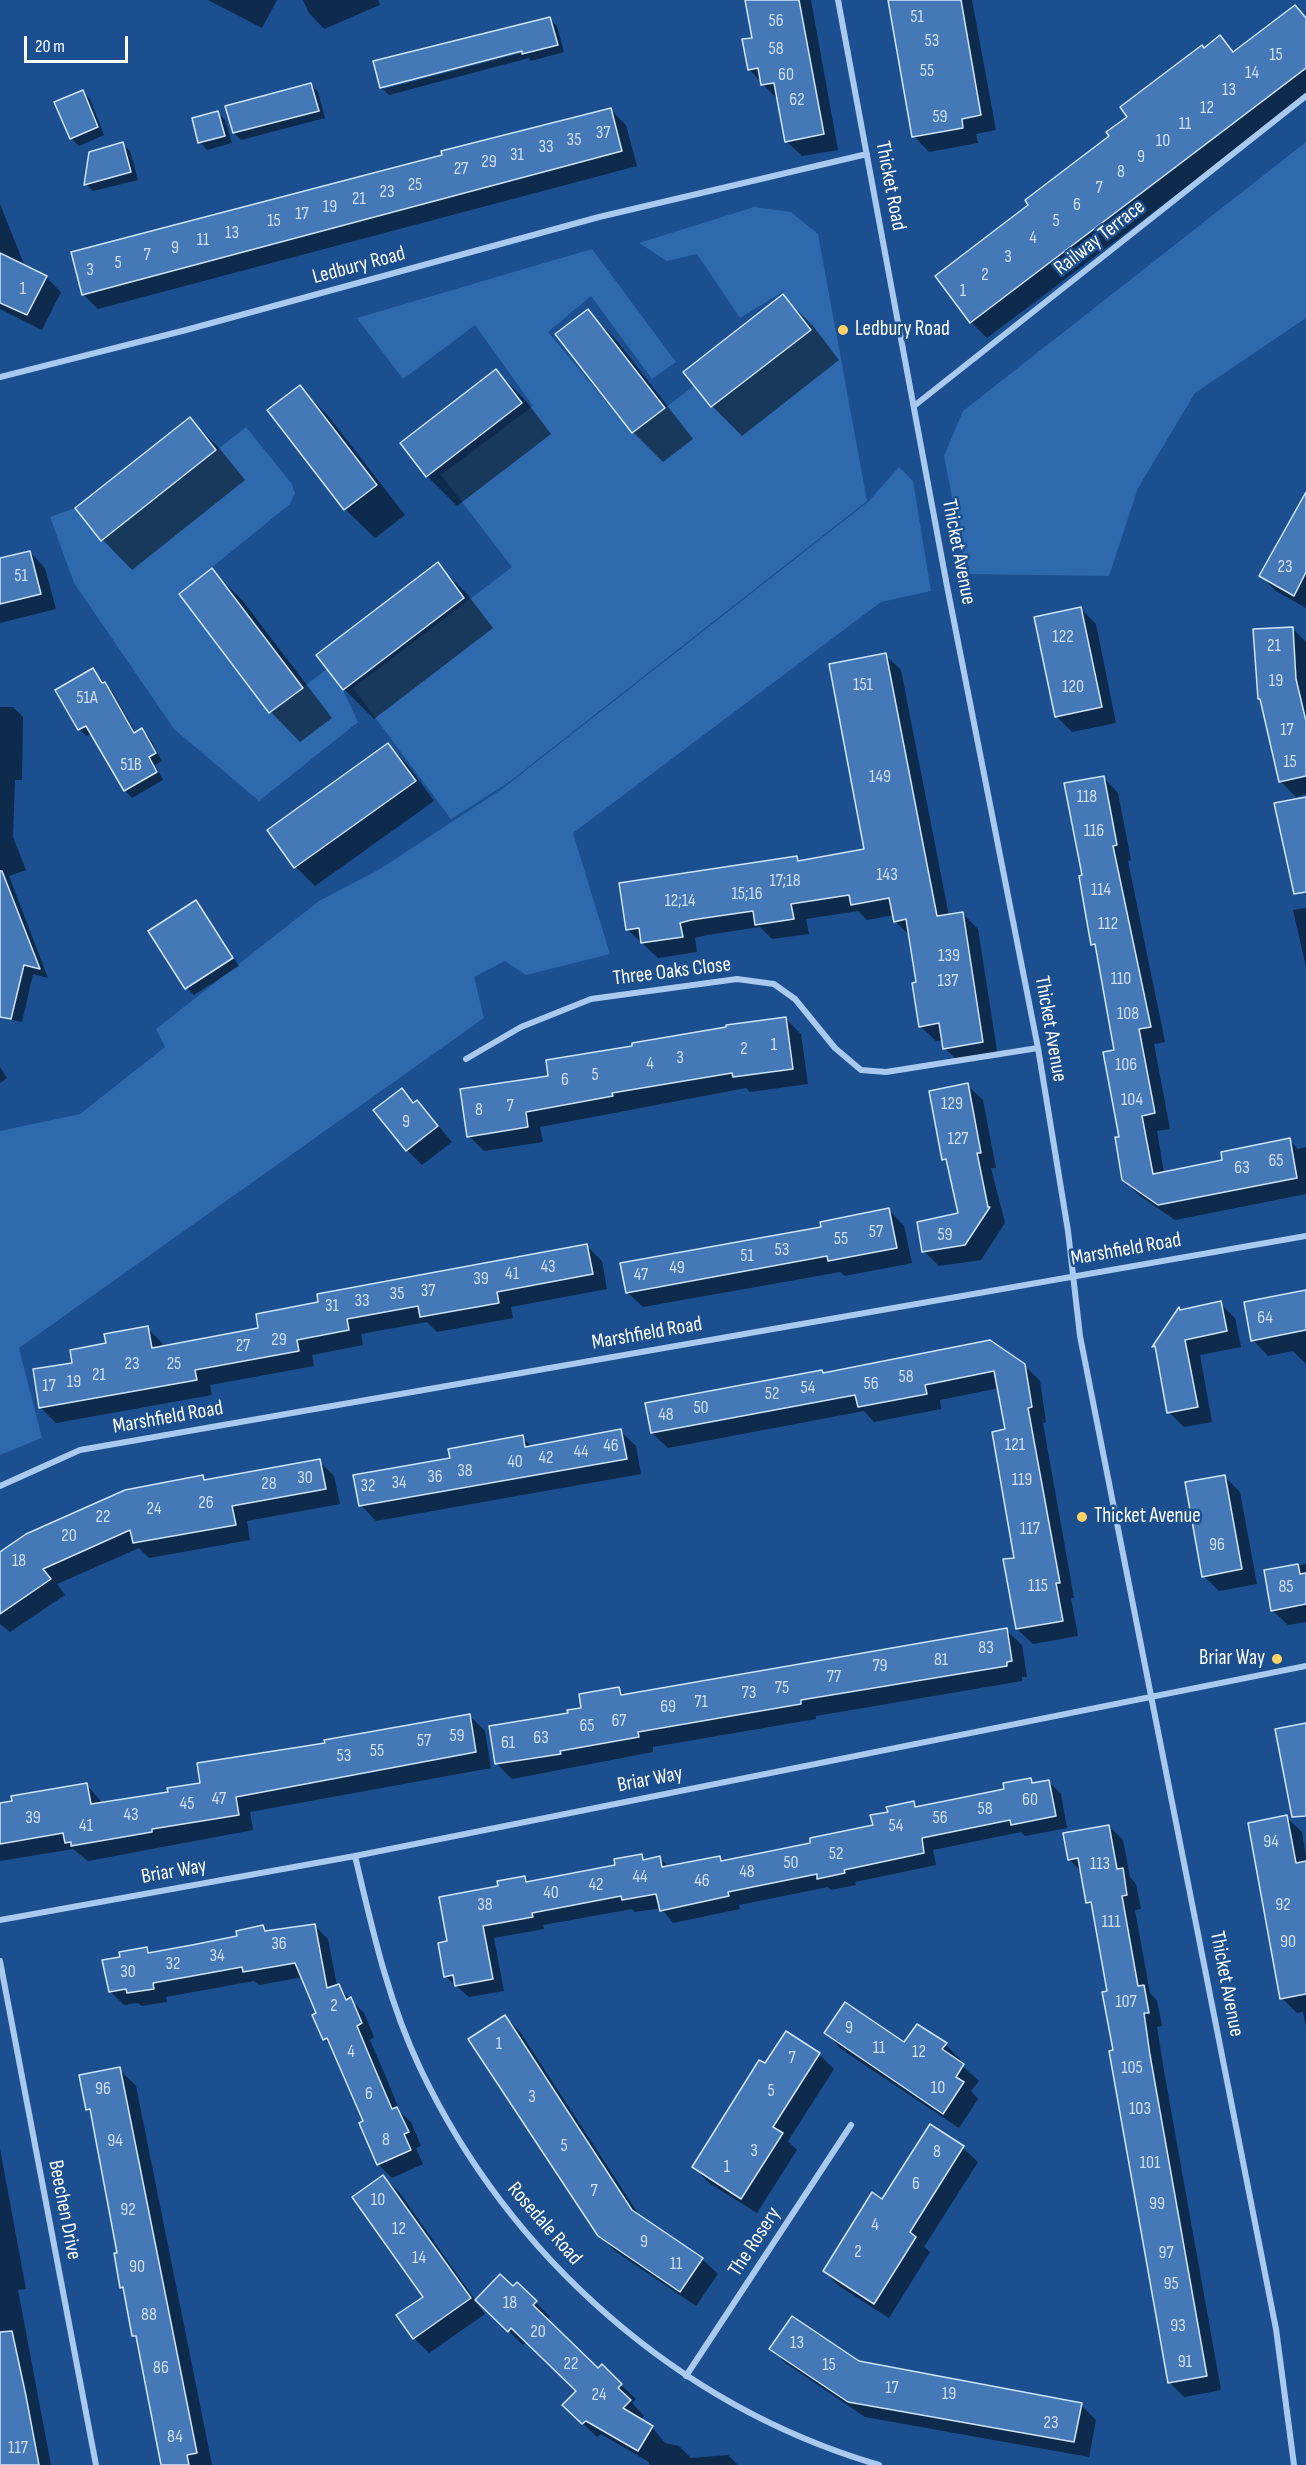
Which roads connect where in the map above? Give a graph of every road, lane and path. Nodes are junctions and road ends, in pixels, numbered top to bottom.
1 (838, 0) edge
2 (1306, 96) edge
3 (867, 154) junction
4 (0, 377) edge
5 (909, 378) joint
6 (914, 406) junction
7 (1038, 1048) junction
8 (466, 1059) dead end
9 (1306, 1236) edge
10 (1072, 1276) junction
11 (0, 1486) edge
12 (1306, 1666) edge
13 (1153, 1696) junction
14 (356, 1856) junction
15 (0, 1920) edge
16 (0, 1961) edge
17 (851, 2125) dead end
18 (686, 2376) junction
19 (96, 2465) edge
20 (879, 2465) edge
21 (1294, 2465) edge

1 - 3 street, Thicket Road
2 - 6 street, Railway Terrace
3 - 4 street, Ledbury Road
3 - 5 street, Thicket Road
5 - 6 street, Thicket Avenue
6 - 7 street, Thicket Avenue
7 - 8 street, Three Oaks Close
7 - 10 street, Thicket Avenue
9 - 10 street, Marshfield Road
10 - 11 street, Marshfield Road
10 - 13 street, Thicket Avenue
12 - 13 street, Briar Way
13 - 14 street, Briar Way
13 - 21 street, Thicket Avenue
14 - 15 street, Briar Way
14 - 18 street, Rosedale Road
16 - 19 street, Beechen Drive
17 - 18 street, The Rosery
18 - 20 street, Rosedale Road

